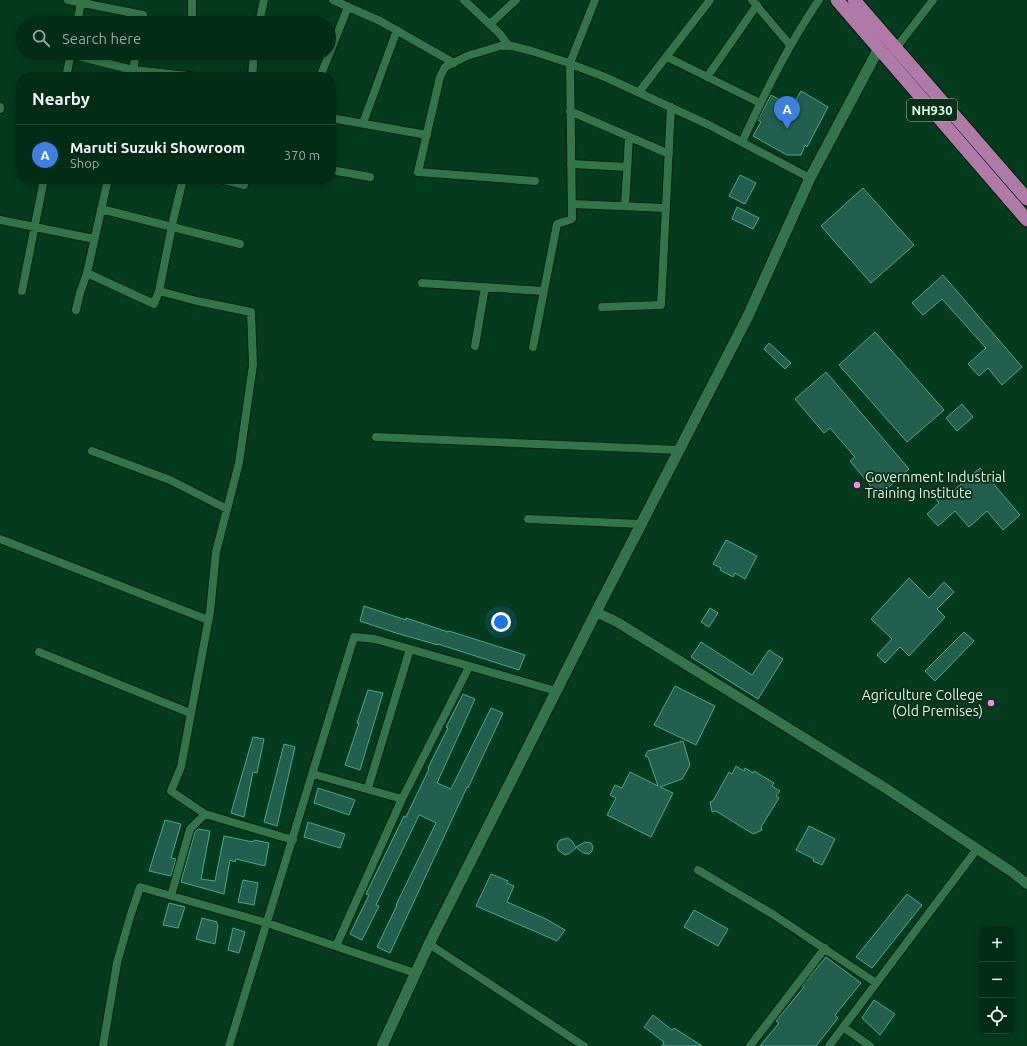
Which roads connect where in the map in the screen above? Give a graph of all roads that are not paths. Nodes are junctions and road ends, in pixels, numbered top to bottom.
1 (68, 0) edge
2 (192, 0) edge
3 (264, 0) edge
4 (333, 0) edge
5 (464, 0) edge
6 (516, 0) edge
7 (595, 0) edge
8 (710, 0) edge
9 (819, 0) edge
10 (837, 0) edge
11 (854, 0) edge
12 (933, 0) edge
13 (81, 3) junction
14 (755, 3) edge
15 (348, 6) junction
16 (78, 16) edge
17 (143, 16) edge
18 (192, 16) edge
19 (261, 16) edge
20 (490, 24) junction
21 (397, 30) junction
22 (336, 36) edge
23 (790, 45) junction
24 (509, 46) junction
25 (878, 48) junction
26 (892, 54) junction
27 (666, 57) junction
28 (69, 60) edge
29 (89, 60) edge
30 (135, 60) edge
31 (253, 60) edge
32 (327, 60) edge
33 (454, 62) junction
34 (570, 63) junction
35 (67, 72) edge
36 (127, 72) edge
37 (133, 72) edge
38 (252, 72) edge
39 (322, 72) edge
40 (707, 77) junction
41 (639, 92) junction
42 (760, 103) junction
43 (671, 107) junction
44 (570, 111) junction
45 (336, 119) edge
46 (362, 123) junction
47 (427, 135) junction
48 (629, 137) junction
49 (742, 142) junction
50 (669, 154) junction
51 (571, 164) junction
52 (627, 167) junction
53 (336, 171) edge
54 (370, 177) dead end
55 (810, 178) junction
56 (535, 181) dead end
57 (43, 184) edge
58 (107, 184) edge
59 (182, 184) edge
60 (240, 184) edge
61 (244, 185) dead end
62 (1027, 200) edge
63 (572, 204) junction
64 (625, 206) junction
65 (102, 208) junction
66 (666, 208) junction
67 (0, 220) edge
68 (1027, 220) edge
69 (34, 226) junction
70 (171, 227) junction
71 (94, 239) junction
72 (240, 244) dead end
73 (86, 273) junction
74 (422, 283) dead end
75 (485, 288) junction
76 (22, 291) dead end
77 (159, 291) junction
78 (544, 292) junction
79 (602, 307) dead end
80 (76, 310) dead end
81 (475, 346) dead end
82 (533, 347) dead end
83 (376, 437) dead end
84 (679, 450) junction
85 (92, 451) dead end
86 (227, 509) junction
87 (528, 519) dead end
88 (641, 524) junction
89 (0, 539) edge
90 (596, 612) junction
91 (208, 620) junction
92 (410, 649) junction
93 (39, 652) dead end
94 (469, 666) junction
95 (556, 691) junction
96 (190, 713) junction
97 (313, 774) junction
98 (368, 788) junction
99 (402, 799) junction
100 (205, 814) junction
101 (293, 840) junction
102 (977, 849) junction
103 (698, 870) dead end
104 (1027, 884) edge
105 (171, 896) junction
106 (268, 924) junction
107 (429, 944) junction
108 (336, 946) junction
109 (824, 948) junction
110 (415, 973) junction
111 (876, 983) junction
112 (843, 1027) junction
113 (103, 1046) edge
114 (229, 1046) edge
115 (382, 1046) edge
116 (584, 1046) edge
117 (750, 1046) edge
118 (829, 1046) edge
119 (870, 1046) edge

1 - 13 street
2 - 18 street
3 - 19 street
4 - 15 street
5 - 20 street
6 - 20 street
7 - 34 street
8 - 27 street
9 - 23 street
10 - 25 highway, NH930
11 - 26 highway, NH930
12 - 26 street
13 - 16 street
13 - 17 street
14 - 23 street
14 - 40 street
15 - 21 street
15 - 22 street
20 - 24 street
21 - 33 street
21 - 46 street
23 - 42 street
24 - 33 street
24 - 34 street
25 - 26 highway, NH930
25 - 55 main road
26 - 62 highway, NH930
26 - 68 highway, NH930
27 - 40 street
27 - 41 street
28 - 35 street
29 - 36 street
30 - 37 street
31 - 38 street
32 - 39 street
33 - 47 street
34 - 41 street
34 - 44 street
40 - 42 street
41 - 43 street
42 - 49 street
43 - 49 street
43 - 50 street
44 - 48 street
44 - 51 street
45 - 46 street
46 - 47 street
47 - 56 street
48 - 50 street
48 - 52 street
49 - 55 street
50 - 66 street
51 - 52 street
51 - 63 street
52 - 64 street
53 - 54 street
55 - 84 main road
57 - 69 street
58 - 65 street
59 - 70 street
60 - 61 street
63 - 64 street
63 - 78 street
64 - 66 street
65 - 70 street
65 - 71 street
66 - 79 street
67 - 69 street
69 - 71 street
69 - 76 street
70 - 72 street
70 - 77 street
71 - 73 street
73 - 77 street
73 - 80 street
74 - 75 street
75 - 78 street
75 - 81 street
77 - 86 street
78 - 82 street
83 - 84 street
84 - 88 main road
85 - 86 street
86 - 91 street
87 - 88 street
88 - 90 main road
89 - 91 street
90 - 95 main road
90 - 102 street
91 - 96 street
92 - 94 street
92 - 97 street
92 - 98 street
93 - 96 street
94 - 95 street
94 - 99 street
95 - 107 main road
96 - 100 street
97 - 98 street
97 - 101 street
98 - 99 street
99 - 108 street
100 - 101 street
100 - 105 street
101 - 106 street
102 - 104 street
102 - 111 street
103 - 109 street
105 - 106 street
105 - 113 street
106 - 108 street
106 - 114 street
107 - 110 main road
107 - 116 street
108 - 110 street
109 - 111 street
109 - 117 street
110 - 115 main road
111 - 112 street
112 - 118 street
112 - 119 street

